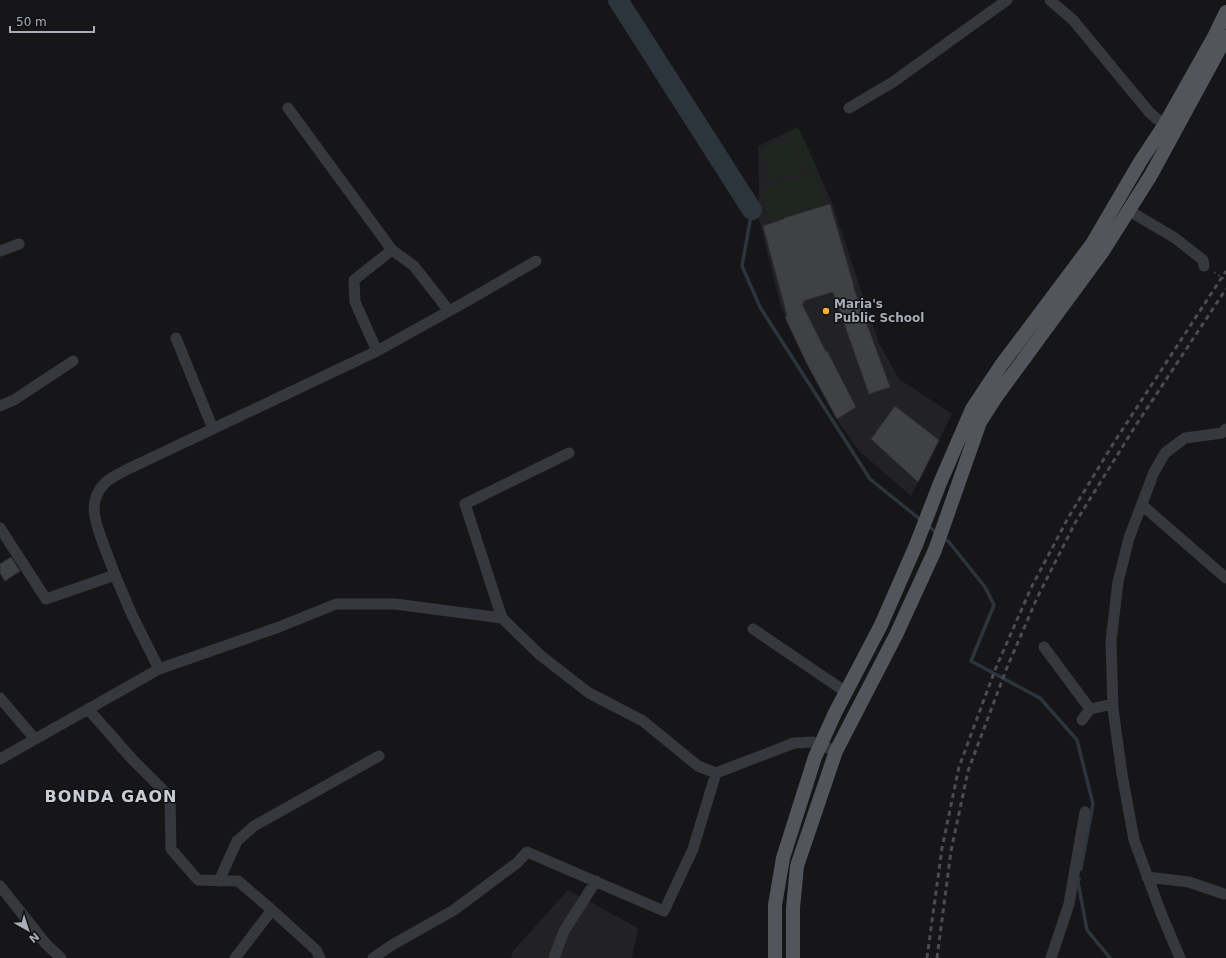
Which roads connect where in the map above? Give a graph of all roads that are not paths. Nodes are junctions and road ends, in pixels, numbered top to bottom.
1 (1007, 0) edge
2 (1050, 0) edge
3 (1226, 12) edge
4 (1226, 37) edge
5 (288, 108) dead end
6 (849, 108) dead end
7 (1170, 127) junction
8 (1130, 210) junction
9 (19, 244) dead end
10 (392, 250) junction
11 (0, 251) edge
12 (536, 261) dead end
13 (1204, 266) road end
14 (449, 311) junction
15 (176, 338) dead end
16 (377, 351) junction
17 (73, 361) dead end
18 (0, 406) edge
19 (213, 429) junction
20 (1225, 432) edge
21 (569, 454) dead end
22 (1142, 505) junction
23 (0, 528) edge
24 (114, 575) junction
25 (1226, 578) edge
26 (502, 618) junction
27 (753, 630) dead end
28 (1044, 647) dead end
29 (158, 669) junction
30 (846, 692) junction
31 (0, 698) edge
32 (1113, 704) junction
33 (88, 709) junction
34 (1090, 709) junction
35 (1082, 720) dead end
36 (35, 739) junction
37 (820, 744) junction
38 (836, 751) junction
39 (379, 756) dead end
40 (0, 759) edge
41 (716, 773) junction
42 (1085, 812) dead end
43 (1147, 877) junction
44 (219, 881) junction
45 (596, 881) junction
46 (0, 886) edge
47 (1224, 894) dead end
48 (272, 910) junction
49 (60, 958) edge
50 (235, 958) edge
51 (320, 958) edge
52 (373, 958) edge
53 (554, 958) edge
54 (775, 958) edge
55 (793, 958) edge
56 (1051, 958) edge
57 (1180, 958) edge

1 - 6 street
2 - 7 street
3 - 7 main road
4 - 7 main road
5 - 10 street
7 - 8 main road
7 - 30 main road
8 - 13 street
8 - 38 main road
9 - 11 street
10 - 14 street
10 - 16 street
12 - 14 street
14 - 16 street
15 - 19 street
16 - 19 street
17 - 18 street
19 - 24 street
20 - 22 street
21 - 26 street
22 - 25 street
22 - 32 street
23 - 24 street
24 - 29 street
26 - 29 street
26 - 41 street
27 - 30 street
28 - 34 street
29 - 33 street
30 - 37 main road
31 - 36 street
32 - 34 street
32 - 43 street
33 - 36 street
33 - 44 street
34 - 35 street
36 - 40 street
37 - 38 street
37 - 41 street
37 - 54 main road
38 - 55 main road
39 - 44 street
41 - 45 street
42 - 56 street
43 - 47 street
43 - 57 street
44 - 48 street
45 - 52 street
45 - 53 street
46 - 49 street
48 - 50 street
48 - 51 street

